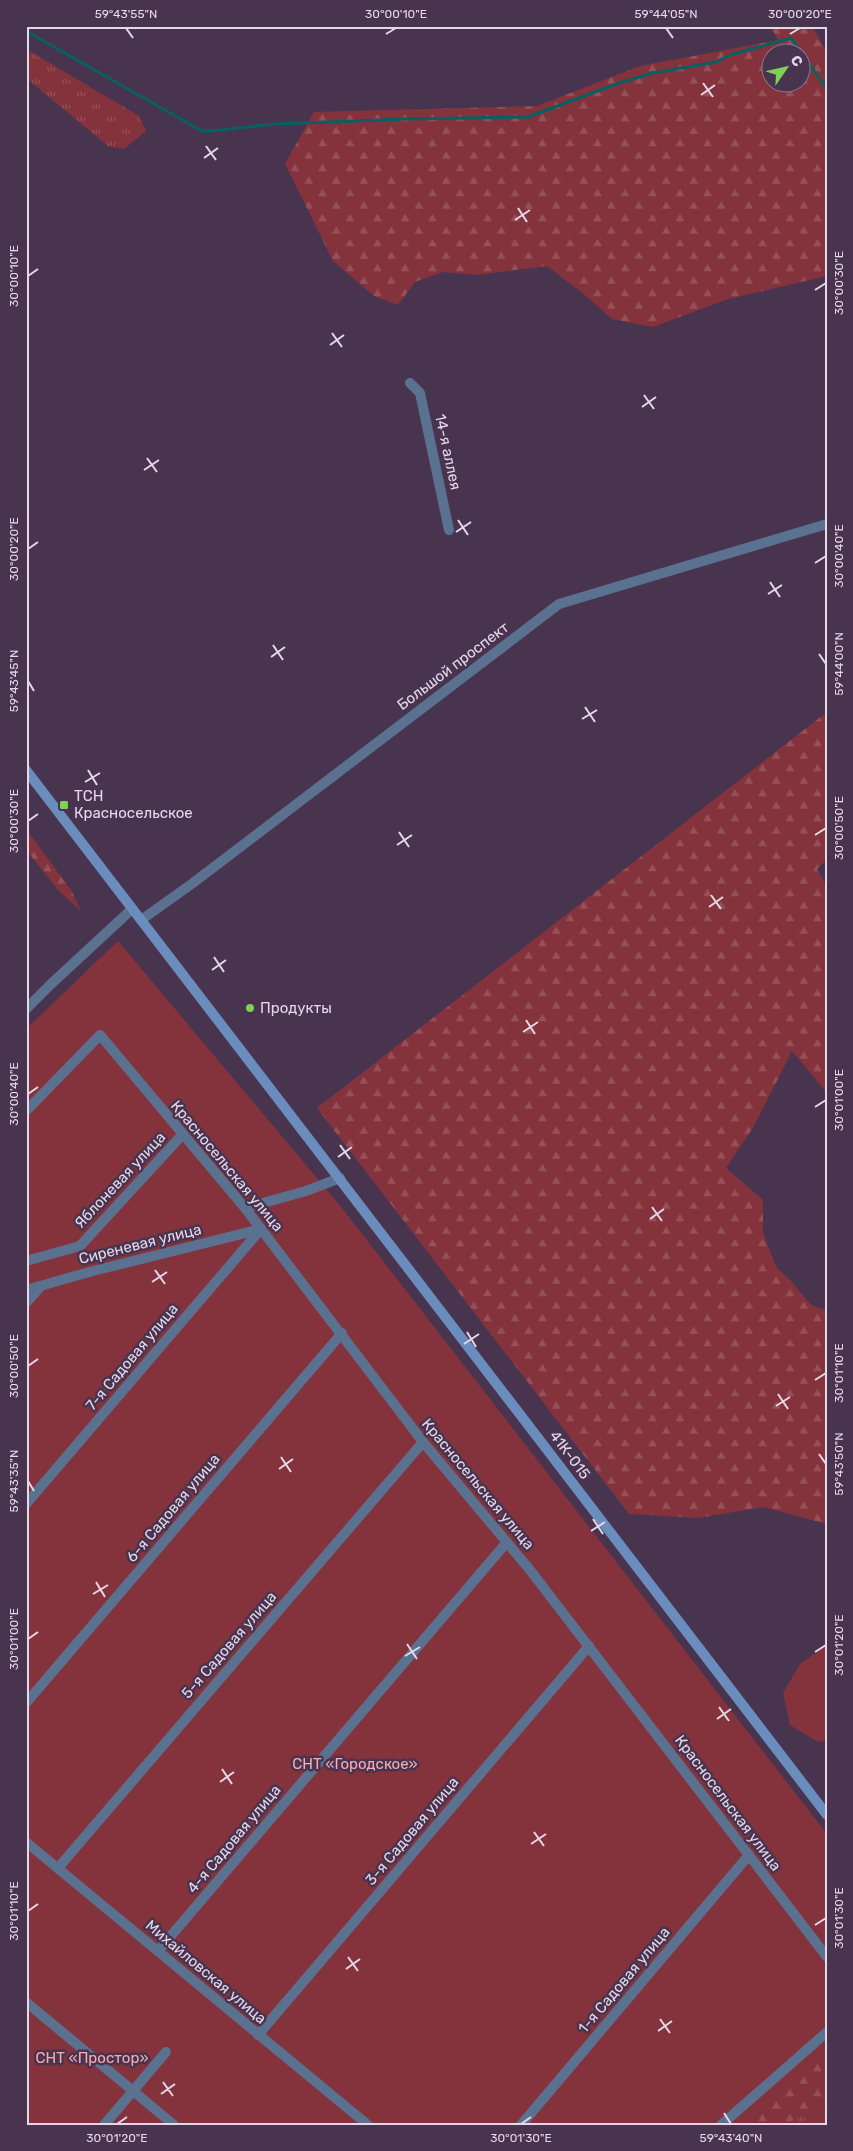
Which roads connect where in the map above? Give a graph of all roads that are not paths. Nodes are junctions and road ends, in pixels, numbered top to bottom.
1 (410, 383) dead end
2 (827, 524) edge
3 (449, 530) dead end
4 (26, 770) edge
5 (132, 910) junction
6 (141, 920) junction
7 (26, 1009) edge
8 (26, 1111) edge
9 (182, 1135) junction
10 (340, 1178) junction
11 (245, 1208) junction
12 (261, 1229) junction
13 (26, 1261) edge
14 (41, 1286) junction
15 (26, 1290) edge
16 (26, 1303) edge
17 (342, 1333) junction
18 (423, 1442) junction
19 (26, 1504) edge
20 (507, 1542) junction
21 (589, 1646) junction
22 (26, 1703) edge
23 (827, 1815) edge
24 (26, 1842) edge
25 (749, 1855) junction
26 (58, 1868) junction
27 (158, 1951) junction
28 (827, 1957) edge
29 (27, 2005) edge
30 (827, 2032) edge
31 (258, 2035) junction
32 (166, 2052) dead end
33 (132, 2090) junction
34 (104, 2125) edge
35 (174, 2125) edge
36 (368, 2125) edge
37 (521, 2125) edge
38 (721, 2125) edge

1 - 3 street, 14-я аллея
2 - 6 street, Большой проспект
4 - 5 main road, 41К-015
5 - 6 main road, 41К-015
5 - 7 street
6 - 10 main road, 41К-015
8 - 9 street, Красносельская улица
9 - 11 street, Красносельская улица
9 - 13 street, Яблоневая улица
10 - 11 street
10 - 23 main road, 41К-015
11 - 12 street, Красносельская улица
12 - 14 street, Сиреневая улица
12 - 17 street, Красносельская улица
12 - 19 street, 7-я Садовая улица
14 - 15 street, Сиреневая улица
14 - 16 street
17 - 18 street, Красносельская улица
17 - 22 street, 6-я Садовая улица
18 - 20 street, Красносельская улица
18 - 26 street, 5-я Садовая улица
20 - 21 street, Красносельская улица
20 - 27 street, 4-я Садовая улица
21 - 25 street, Красносельская улица
21 - 31 street, 3-я Садовая улица
24 - 26 street, Михайловская улица
25 - 28 street, Красносельская улица
25 - 37 street, 1-я Садовая улица
26 - 27 street, Михайловская улица
27 - 31 street, Михайловская улица
29 - 33 street
30 - 38 street
31 - 36 street, Михайловская улица
32 - 33 street
33 - 34 street
33 - 35 street

